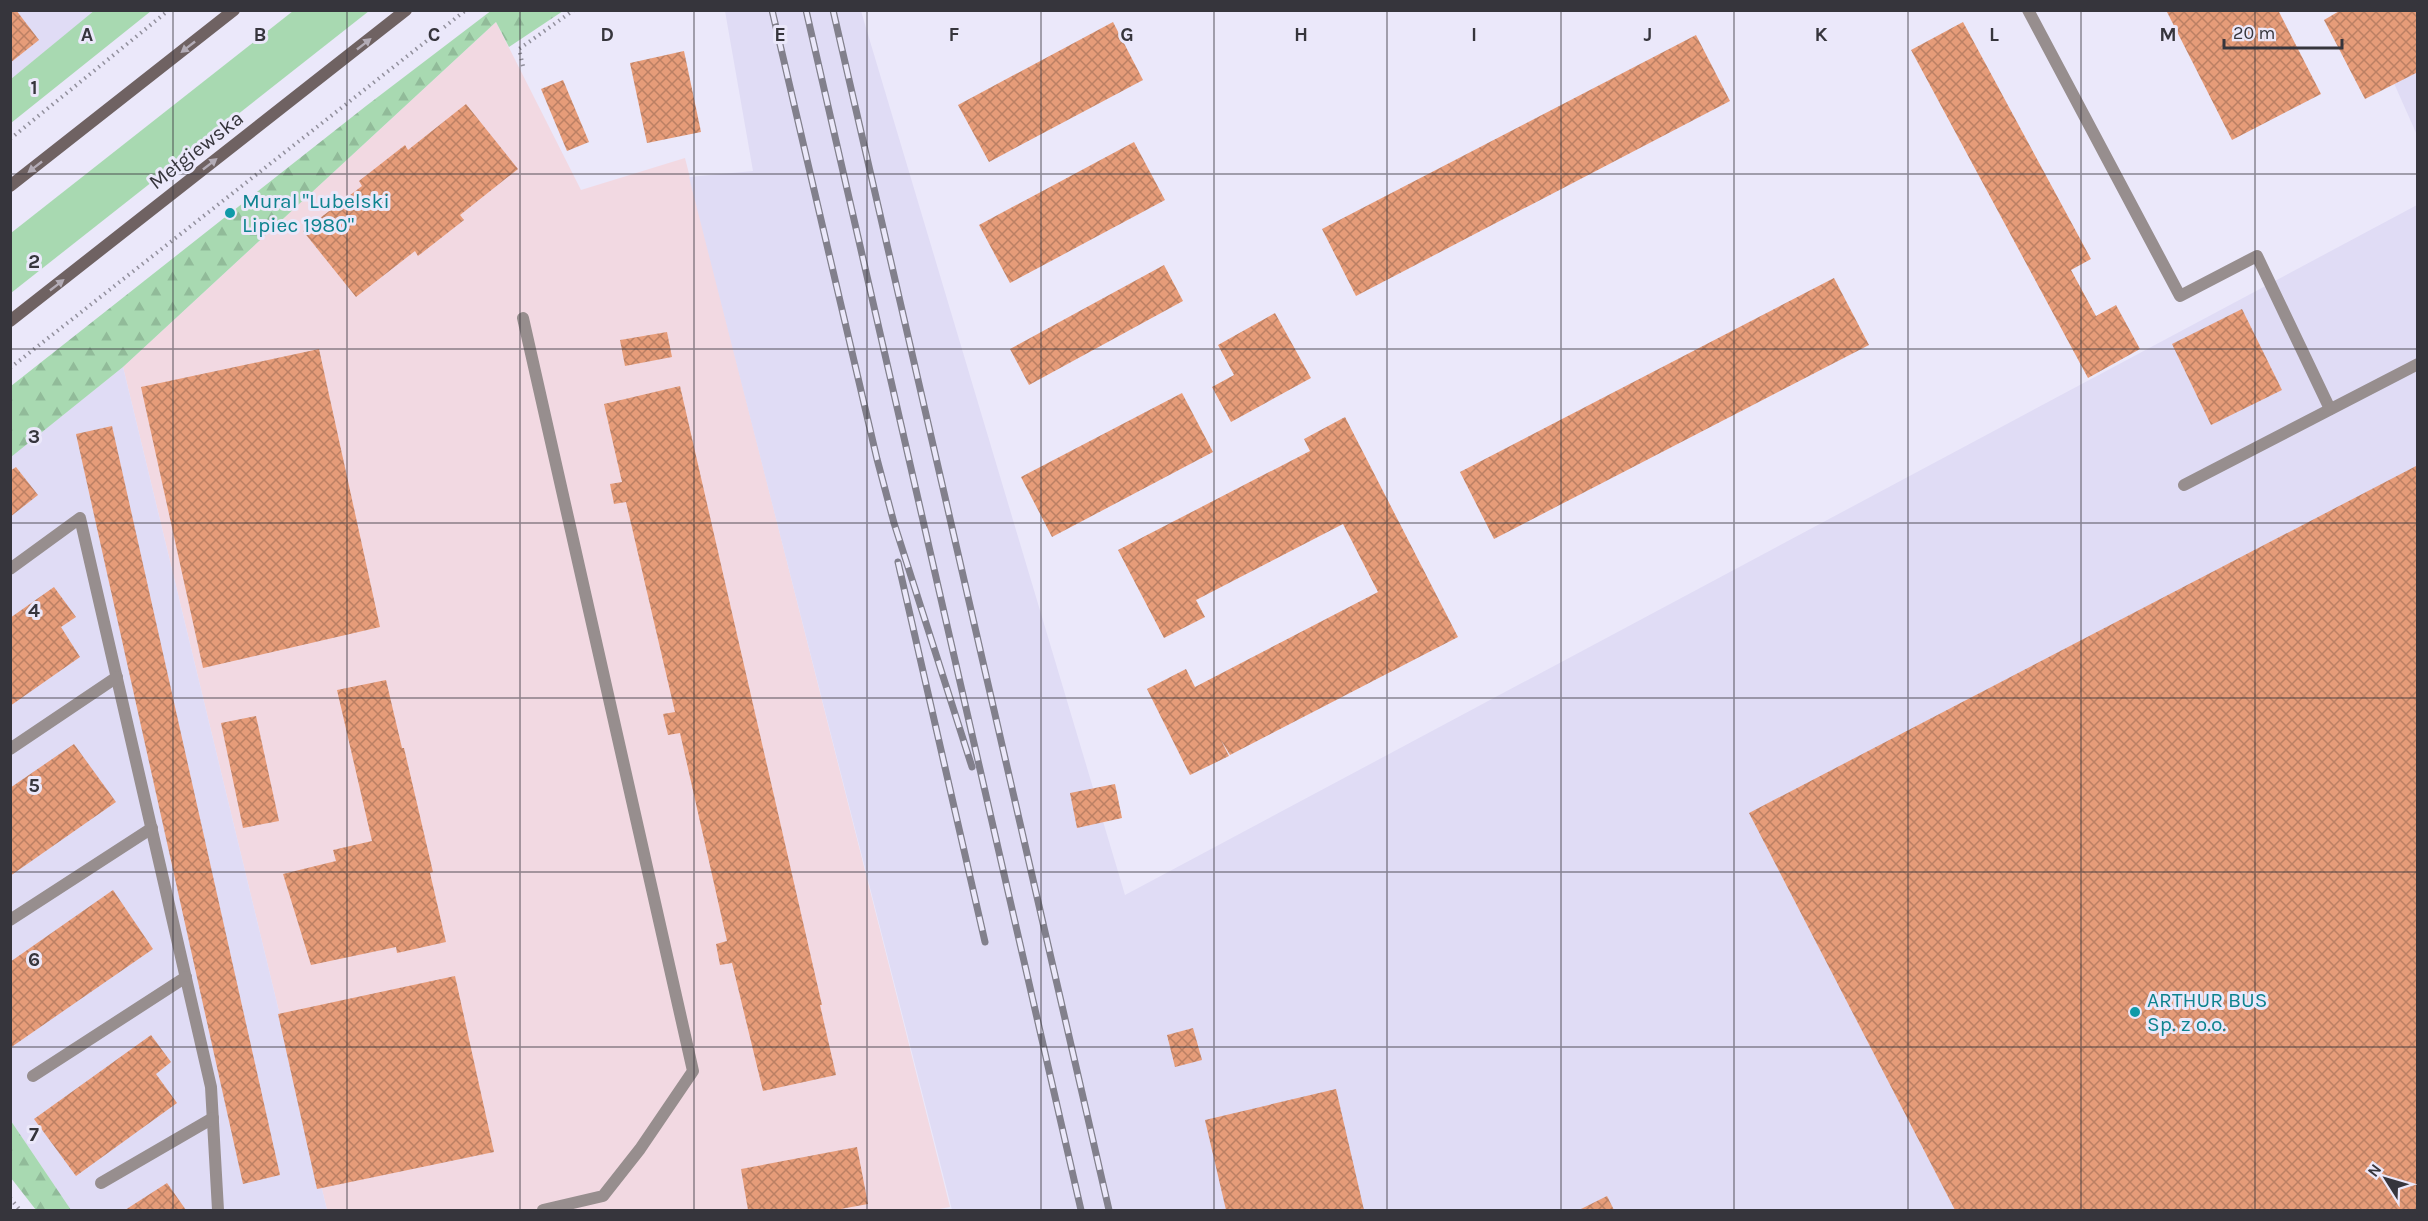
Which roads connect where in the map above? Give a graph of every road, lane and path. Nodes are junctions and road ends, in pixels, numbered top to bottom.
1 (169, 10) edge
2 (234, 10) edge
3 (406, 10) edge
4 (466, 10) edge
5 (574, 10) edge
6 (2028, 10) edge
7 (523, 66) dead end
8 (10, 139) edge
9 (10, 186) edge
10 (523, 318) dead end
11 (10, 321) edge
12 (2418, 364) edge
13 (10, 368) edge
14 (2330, 409) junction
15 (2184, 485) dead end
16 (10, 569) edge
17 (117, 677) junction
18 (10, 749) edge
19 (152, 828) junction
20 (10, 920) edge
21 (186, 977) junction
22 (33, 1076) dead end
23 (213, 1118) junction
24 (101, 1183) dead end
25 (10, 1198) edge
26 (20, 1210) edge
27 (218, 1210) edge
28 (543, 1210) edge

1 - 8 path
2 -> 9 main road
11 -> 3 main road, Mełgiewska
4 - 13 path
5 - 7 path
6 - 14 lane
10 - 28 lane
12 - 14 lane
14 - 15 lane
16 - 17 lane
17 - 18 lane
17 - 19 lane
19 - 20 lane
19 - 21 lane
21 - 22 lane
21 - 23 lane
23 - 24 lane
23 - 27 lane
25 - 26 path

